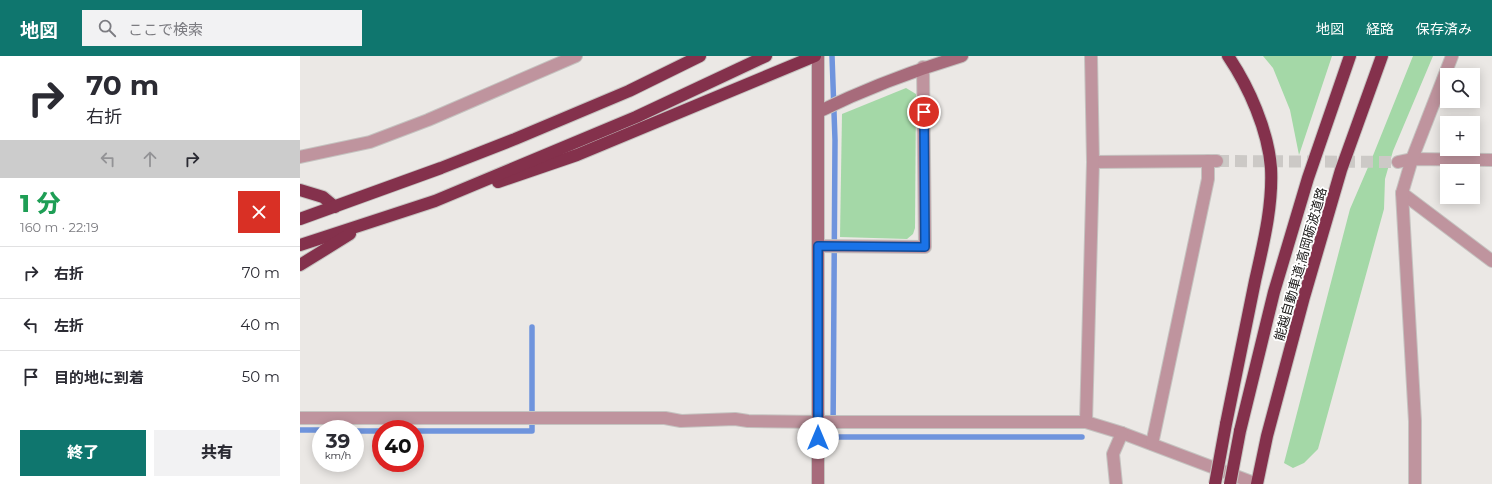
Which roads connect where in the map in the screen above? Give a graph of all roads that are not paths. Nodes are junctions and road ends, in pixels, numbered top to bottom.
1 (576, 56) edge
2 (766, 56) edge
3 (815, 56) edge
4 (818, 56) edge
5 (962, 56) edge
6 (1092, 56) edge
7 (1228, 56) edge
8 (1350, 56) edge
9 (1382, 56) edge
10 (1452, 56) edge
11 (698, 57) edge
12 (923, 67) junction
13 (818, 112) junction
14 (300, 157) edge
15 (1412, 159) junction
16 (1492, 160) edge
17 (1093, 162) junction
18 (1398, 162) tunnel mouth
19 (300, 190) edge
20 (1402, 193) junction
21 (436, 201) junction
22 (335, 207) junction
23 (388, 216) junction
24 (300, 219) edge
25 (300, 245) edge
26 (818, 246) junction
27 (1492, 261) edge
28 (300, 265) edge
29 (300, 418) edge
30 (819, 422) junction
31 (1086, 422) junction
32 (1122, 433) junction
33 (1152, 444) junction
34 (818, 484) edge
35 (1116, 484) edge
36 (1215, 484) edge
37 (1230, 484) edge
38 (1257, 484) edge
39 (1415, 484) edge

1 - 14 street
2 - 21 highway
3 - 21 highway
4 - 13 street
5 - 12 street
6 - 17 street
7 - 36 highway, bridge
8 - 37 highway, 能越自動車道;高岡砺波道路, bridge
9 - 38 highway, 能越自動車道;高岡砺波道路
10 - 15 street
11 - 22 highway
12 - 13 street
12 - 26 street
13 - 26 street
15 - 16 street
15 - 18 street
15 - 20 street
17 - 31 street
17 - 33 street
19 - 22 highway
20 - 27 street
20 - 39 street
21 - 23 highway
22 - 24 highway
23 - 25 highway
23 - 28 highway
26 - 30 street
29 - 30 street
30 - 31 street
30 - 34 street
31 - 32 street
32 - 33 street
32 - 35 street
33 - 38 street

